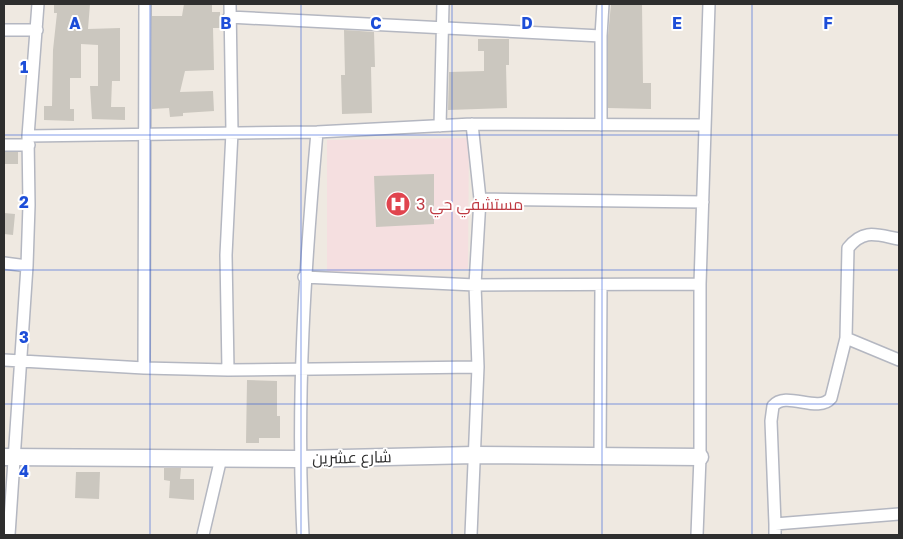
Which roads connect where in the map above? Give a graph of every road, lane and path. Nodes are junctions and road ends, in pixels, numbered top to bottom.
1 (38, 4) edge
2 (145, 4) edge
3 (230, 4) edge
4 (443, 4) edge
5 (603, 4) edge
6 (709, 4) edge
7 (229, 17) junction
8 (442, 28) junction
9 (4, 30) edge
10 (37, 30) junction
11 (601, 36) junction
12 (472, 124) junction
13 (601, 124) junction
14 (704, 124) junction
15 (440, 126) junction
16 (232, 132) junction
17 (317, 132) junction
18 (145, 133) junction
19 (28, 141) junction
20 (4, 145) edge
21 (480, 199) junction
22 (704, 202) junction
23 (899, 239) edge
24 (4, 263) edge
25 (27, 266) junction
26 (304, 277) junction
27 (700, 284) junction
28 (475, 285) junction
29 (601, 286) junction
30 (846, 338) junction
31 (4, 360) edge
32 (899, 360) edge
33 (20, 361) junction
34 (478, 367) junction
35 (144, 368) junction
36 (300, 368) junction
37 (228, 370) junction
38 (475, 455) junction
39 (600, 455) junction
40 (700, 457) junction
41 (9, 458) edge
42 (221, 458) junction
43 (299, 458) junction
44 (899, 514) edge
45 (775, 530) edge
46 (9, 535) edge
47 (204, 535) edge
48 (303, 535) edge
49 (471, 535) edge
50 (697, 535) edge

1 - 10 street
2 - 18 street
3 - 7 street
4 - 8 street
5 - 11 street
6 - 14 street
7 - 8 street
7 - 16 street
8 - 11 street
8 - 15 street
9 - 10 street
10 - 19 street
11 - 13 street
12 - 13 street
12 - 15 street
12 - 21 street
13 - 14 street
14 - 22 street
15 - 17 street
16 - 17 street
16 - 18 street
16 - 37 street
17 - 26 street
18 - 19 street
18 - 35 street
19 - 20 street
19 - 25 street
21 - 22 street
21 - 28 street
22 - 27 street
23 - 30 street
24 - 25 street
25 - 33 street
26 - 28 street
26 - 36 street
27 - 29 street
27 - 40 street
28 - 29 street
28 - 34 street
29 - 39 street
30 - 32 street
30 - 45 street
31 - 33 street
33 - 35 street
33 - 41 street
34 - 36 street
34 - 38 street
35 - 37 street
36 - 37 street
36 - 43 street
38 - 39 street, شارع عشرين
38 - 43 street, شارع عشرين
38 - 49 street
39 - 40 street, شارع عشرين
40 - 50 street
41 - 42 street, شارع عشرين
41 - 46 street
42 - 43 street, شارع عشرين
42 - 47 street
43 - 48 street
44 - 45 street

